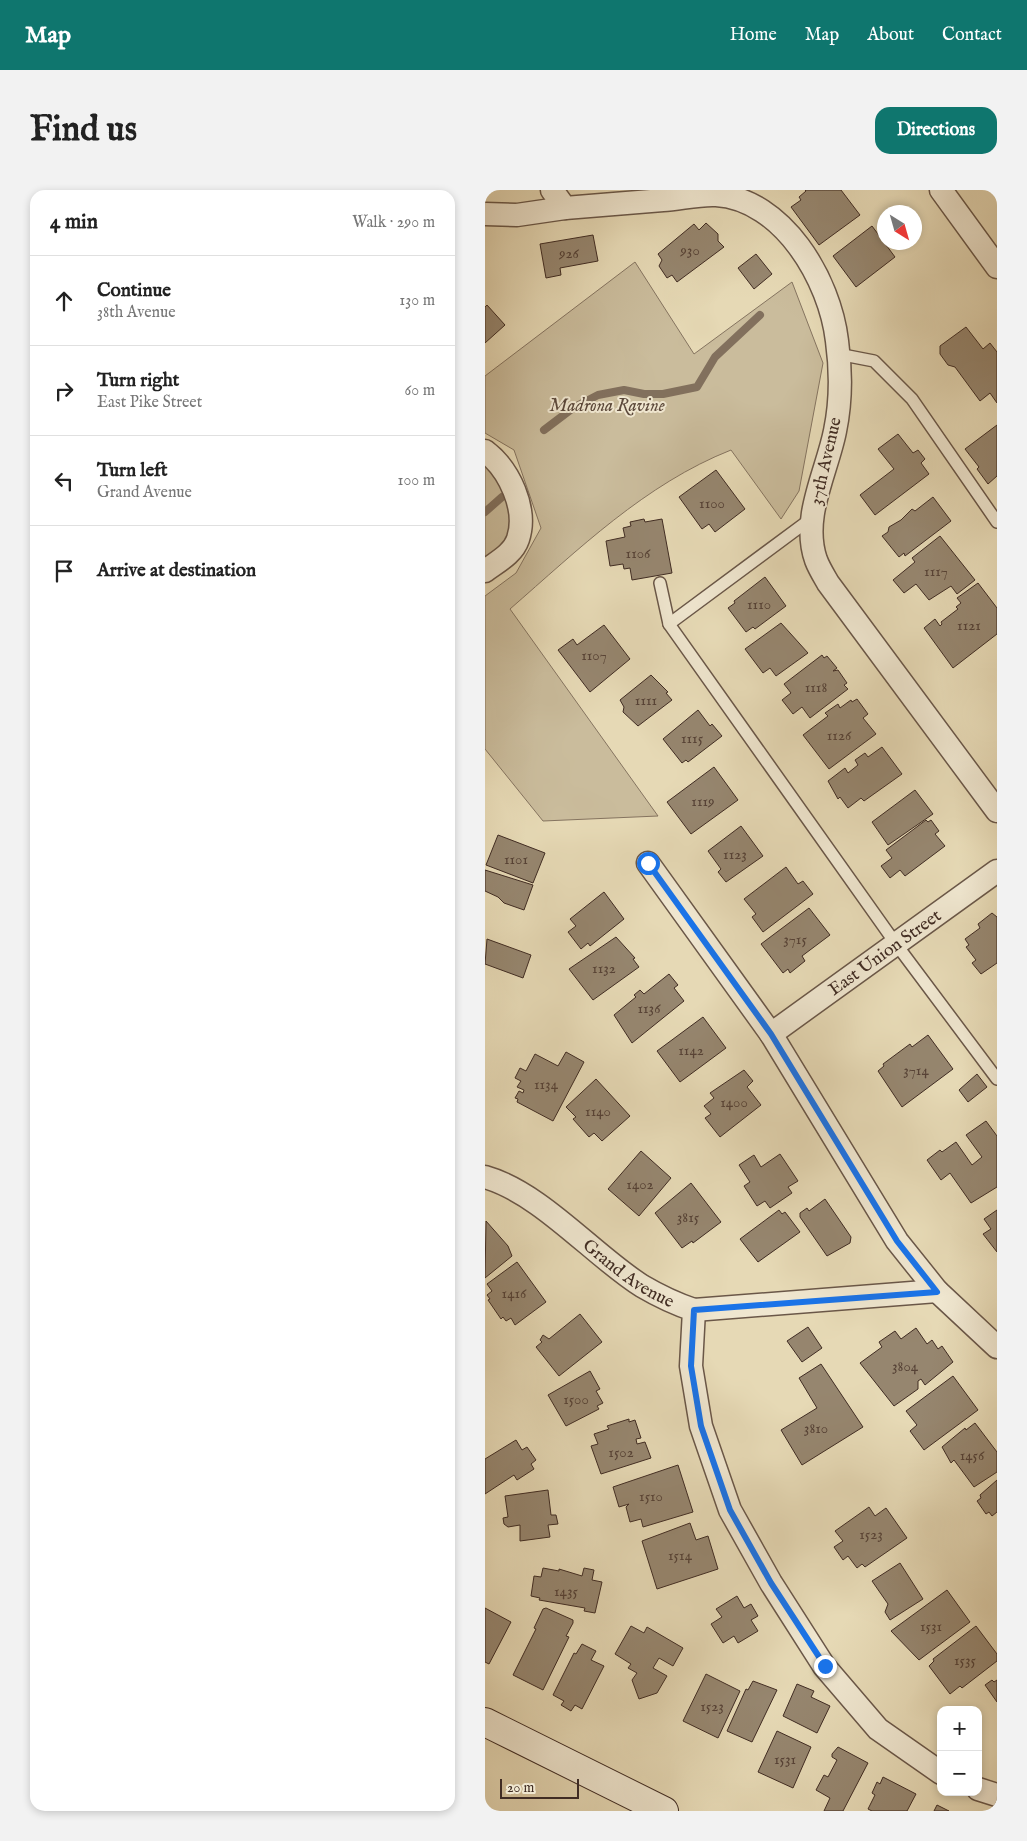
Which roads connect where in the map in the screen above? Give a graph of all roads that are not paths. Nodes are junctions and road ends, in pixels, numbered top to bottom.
1 (552, 190) edge
2 (941, 190) edge
3 (745, 196) edge
4 (565, 208) junction
5 (485, 214) edge
6 (997, 267) edge
7 (838, 354) junction
8 (485, 451) edge
9 (813, 517) junction
10 (997, 522) edge
11 (485, 571) edge
12 (660, 584) dead end
13 (669, 624) junction
14 (997, 810) edge
15 (648, 863) dead end
16 (997, 870) edge
17 (897, 944) junction
18 (771, 1034) junction
19 (997, 1079) edge
20 (485, 1177) edge
21 (937, 1292) junction
22 (694, 1310) junction
23 (997, 1348) edge
24 (485, 1722) edge
25 (937, 1770) edge
26 (982, 1790) edge
27 (997, 1795) edge
28 (665, 1811) edge

1 - 4 street
2 - 6 street
3 - 4 street, 37th Avenue
3 - 7 street, 37th Avenue
4 - 5 street, 37th Avenue
7 - 9 street, 37th Avenue
7 - 10 lane
8 - 11 street
9 - 13 lane
9 - 14 street, 37th Avenue
12 - 13 lane
13 - 17 lane
15 - 18 street
16 - 17 street, East Union Street
17 - 18 street, East Union Street
17 - 19 lane
18 - 21 street
20 - 22 street, Grand Avenue
21 - 22 street
21 - 23 street
22 - 25 street, Grand Avenue
24 - 28 street
26 - 27 street

